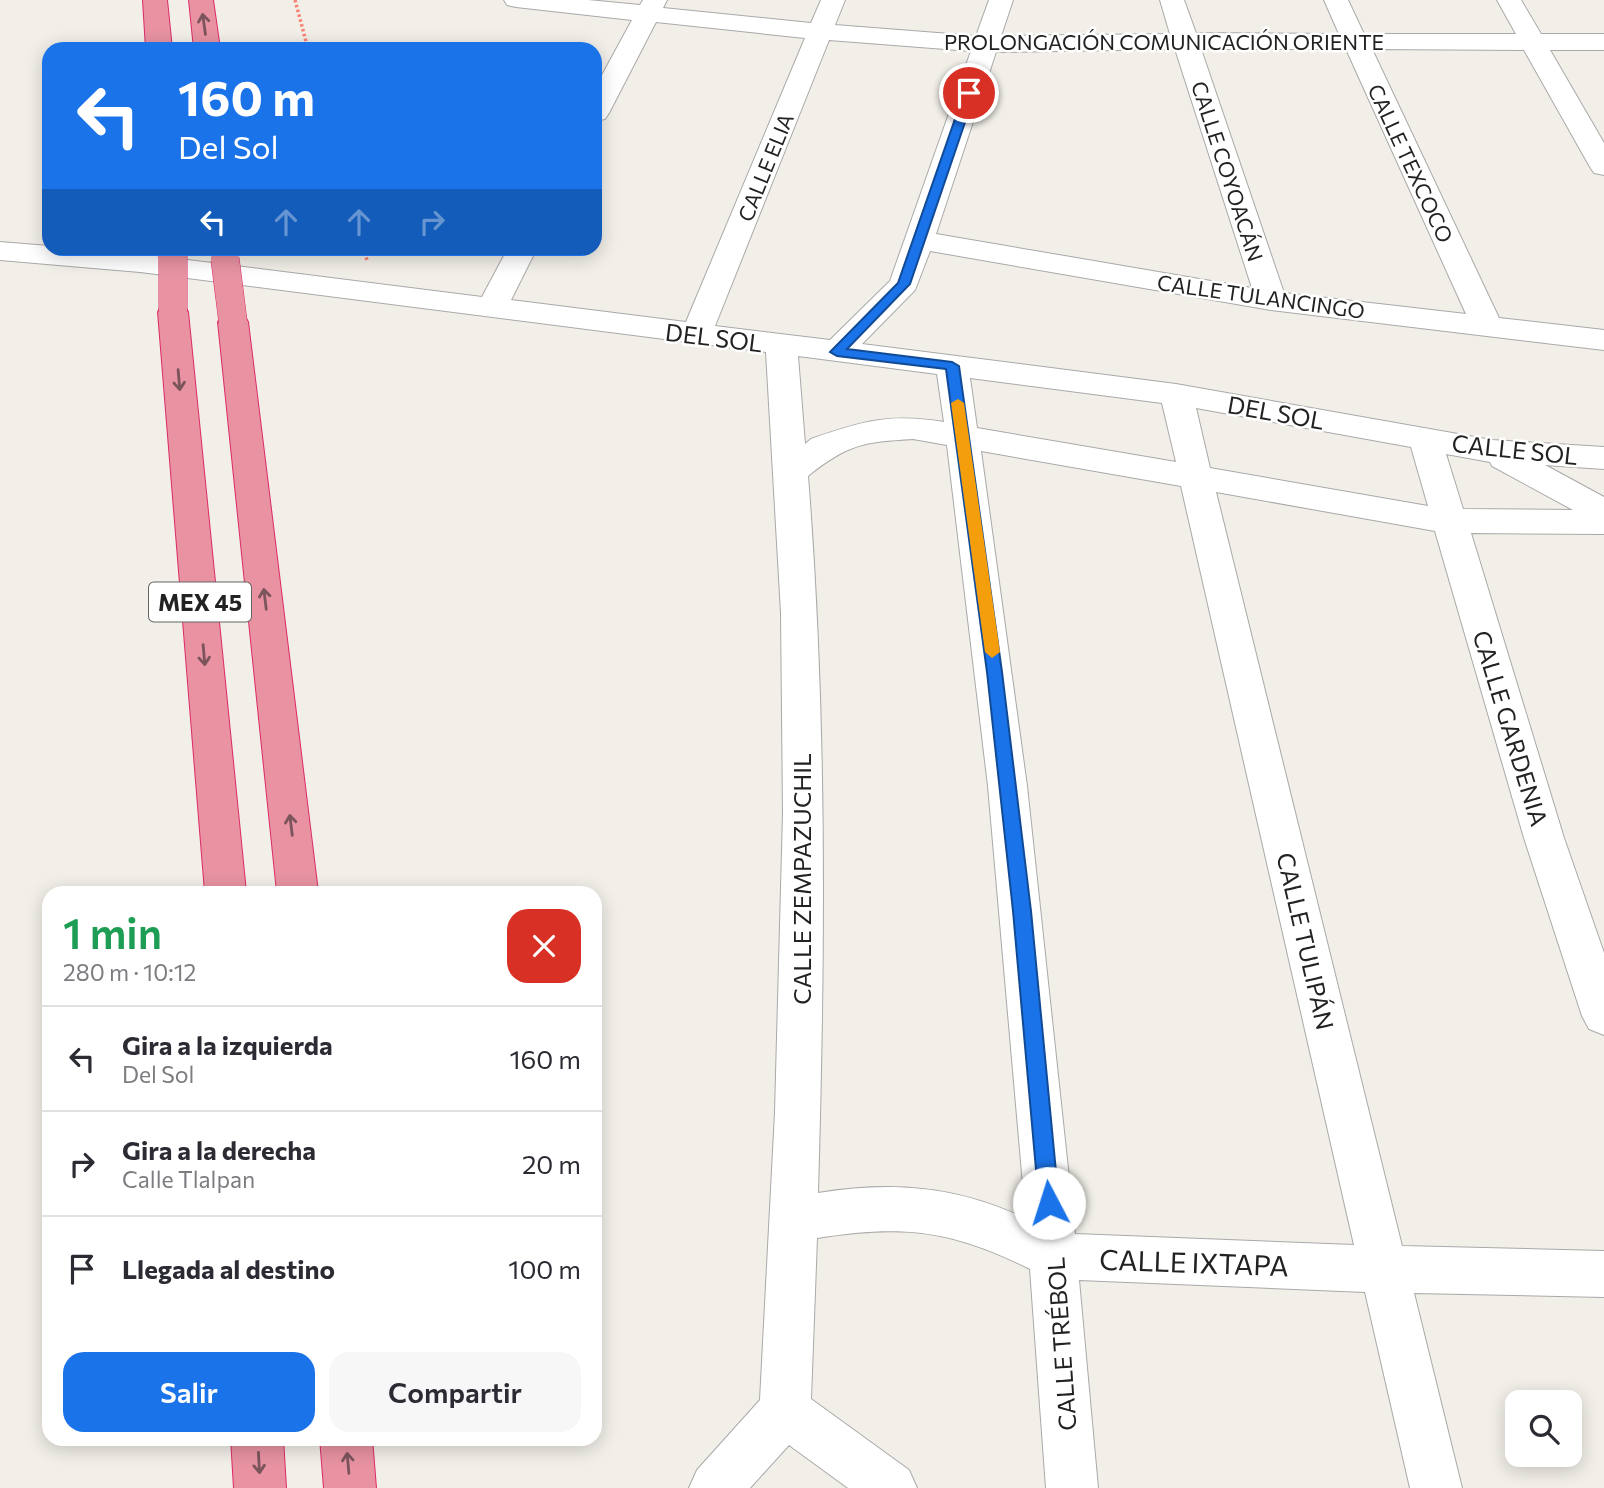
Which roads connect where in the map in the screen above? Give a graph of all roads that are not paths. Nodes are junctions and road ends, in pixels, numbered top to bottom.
1 (155, 0) edge
2 (201, 0) edge
3 (516, 0) edge
4 (833, 0) edge
5 (1001, 0) edge
6 (1172, 0) edge
7 (1336, 0) edge
8 (1509, 0) edge
9 (651, 7) edge
10 (820, 32) junction
11 (1186, 41) junction
12 (1354, 41) junction
13 (1531, 41) junction
14 (158, 42) edge
15 (206, 42) edge
16 (1604, 42) edge
17 (986, 44) junction
18 (602, 98) edge
19 (1604, 167) edge
20 (919, 240) junction
21 (0, 251) edge
22 (42, 255) edge
23 (58, 256) edge
24 (173, 256) edge
25 (225, 256) edge
26 (519, 256) edge
27 (1271, 301) junction
28 (491, 309) junction
29 (1487, 326) junction
30 (696, 335) junction
31 (1604, 340) edge
32 (780, 346) junction
33 (837, 352) junction
34 (952, 366) junction
35 (1176, 394) junction
36 (963, 436) junction
37 (1425, 438) junction
38 (1492, 451) junction
39 (1604, 458) edge
40 (791, 472) junction
41 (1196, 478) junction
42 (1604, 512) edge
43 (1448, 521) junction
44 (1604, 522) edge
45 (225, 886) edge
46 (297, 886) edge
47 (1604, 1016) edge
48 (794, 1219) junction
49 (1054, 1256) junction
50 (1384, 1269) junction
51 (1604, 1274) edge
52 (785, 1411) junction
53 (257, 1446) edge
54 (347, 1446) edge
55 (260, 1488) edge
56 (350, 1488) edge
57 (715, 1488) edge
58 (891, 1488) edge
59 (1072, 1488) edge
60 (1436, 1488) edge

1 - 14 highway
15 -> 2 highway
3 - 9 street, PROLONGACIÓN COMUNICACIÓN ORIENTE
4 - 10 street, CALLE ELIA
5 - 17 street
6 - 11 street, CALLE COYOACÁN
7 - 12 street, CALLE TEXCOCO
8 - 13 street
9 - 10 street, PROLONGACIÓN COMUNICACIÓN ORIENTE
9 - 18 street
10 - 17 street, PROLONGACIÓN COMUNICACIÓN ORIENTE
10 - 30 street, CALLE ELIA
11 - 12 street, PROLONGACIÓN COMUNICACIÓN ORIENTE
11 - 17 street, PROLONGACIÓN COMUNICACIÓN ORIENTE
11 - 27 street, CALLE COYOACÁN
12 - 13 street, PROLONGACIÓN COMUNICACIÓN ORIENTE
12 - 29 street, CALLE TEXCOCO
13 - 16 street, PROLONGACIÓN COMUNICACIÓN ORIENTE
13 - 19 street
17 - 20 street
20 - 27 street, CALLE TULANCINGO
20 - 33 street
21 - 22 street, DEL SOL
23 - 28 street, DEL SOL
24 -> 45 highway, MEX 45, bridge
46 -> 25 highway, MEX 45, bridge
26 - 28 street
27 - 29 street, CALLE TULANCINGO
28 - 30 street, DEL SOL
29 - 31 street, CALLE TULANCINGO
30 - 32 street, DEL SOL
32 - 33 street, DEL SOL
32 - 40 street, CALLE ZEMPAZUCHIL
33 - 34 street, DEL SOL
34 - 35 street, DEL SOL
34 - 36 street, CALLE TRÉBOL
35 - 37 street, DEL SOL
35 - 41 street, CALLE TULIPÁN
36 - 40 street
36 - 41 street
36 - 49 street, CALLE TRÉBOL
37 - 38 street, CALLE SOL
37 - 43 street, CALLE GARDENIA
38 - 39 street, CALLE SOL
38 - 42 street
40 - 48 street, CALLE ZEMPAZUCHIL
41 - 43 street
41 - 50 street, CALLE TULIPÁN
43 - 44 street
43 - 47 street, CALLE GARDENIA
48 - 49 street, CALLE IXTAPA
48 - 52 street, CALLE ZEMPAZUCHIL
49 - 50 street, CALLE IXTAPA
49 - 59 street, CALLE TRÉBOL
50 - 51 street, CALLE IXTAPA
50 - 60 street, CALLE TULIPÁN
52 - 57 street
52 - 58 street
53 -> 55 highway
56 -> 54 highway

